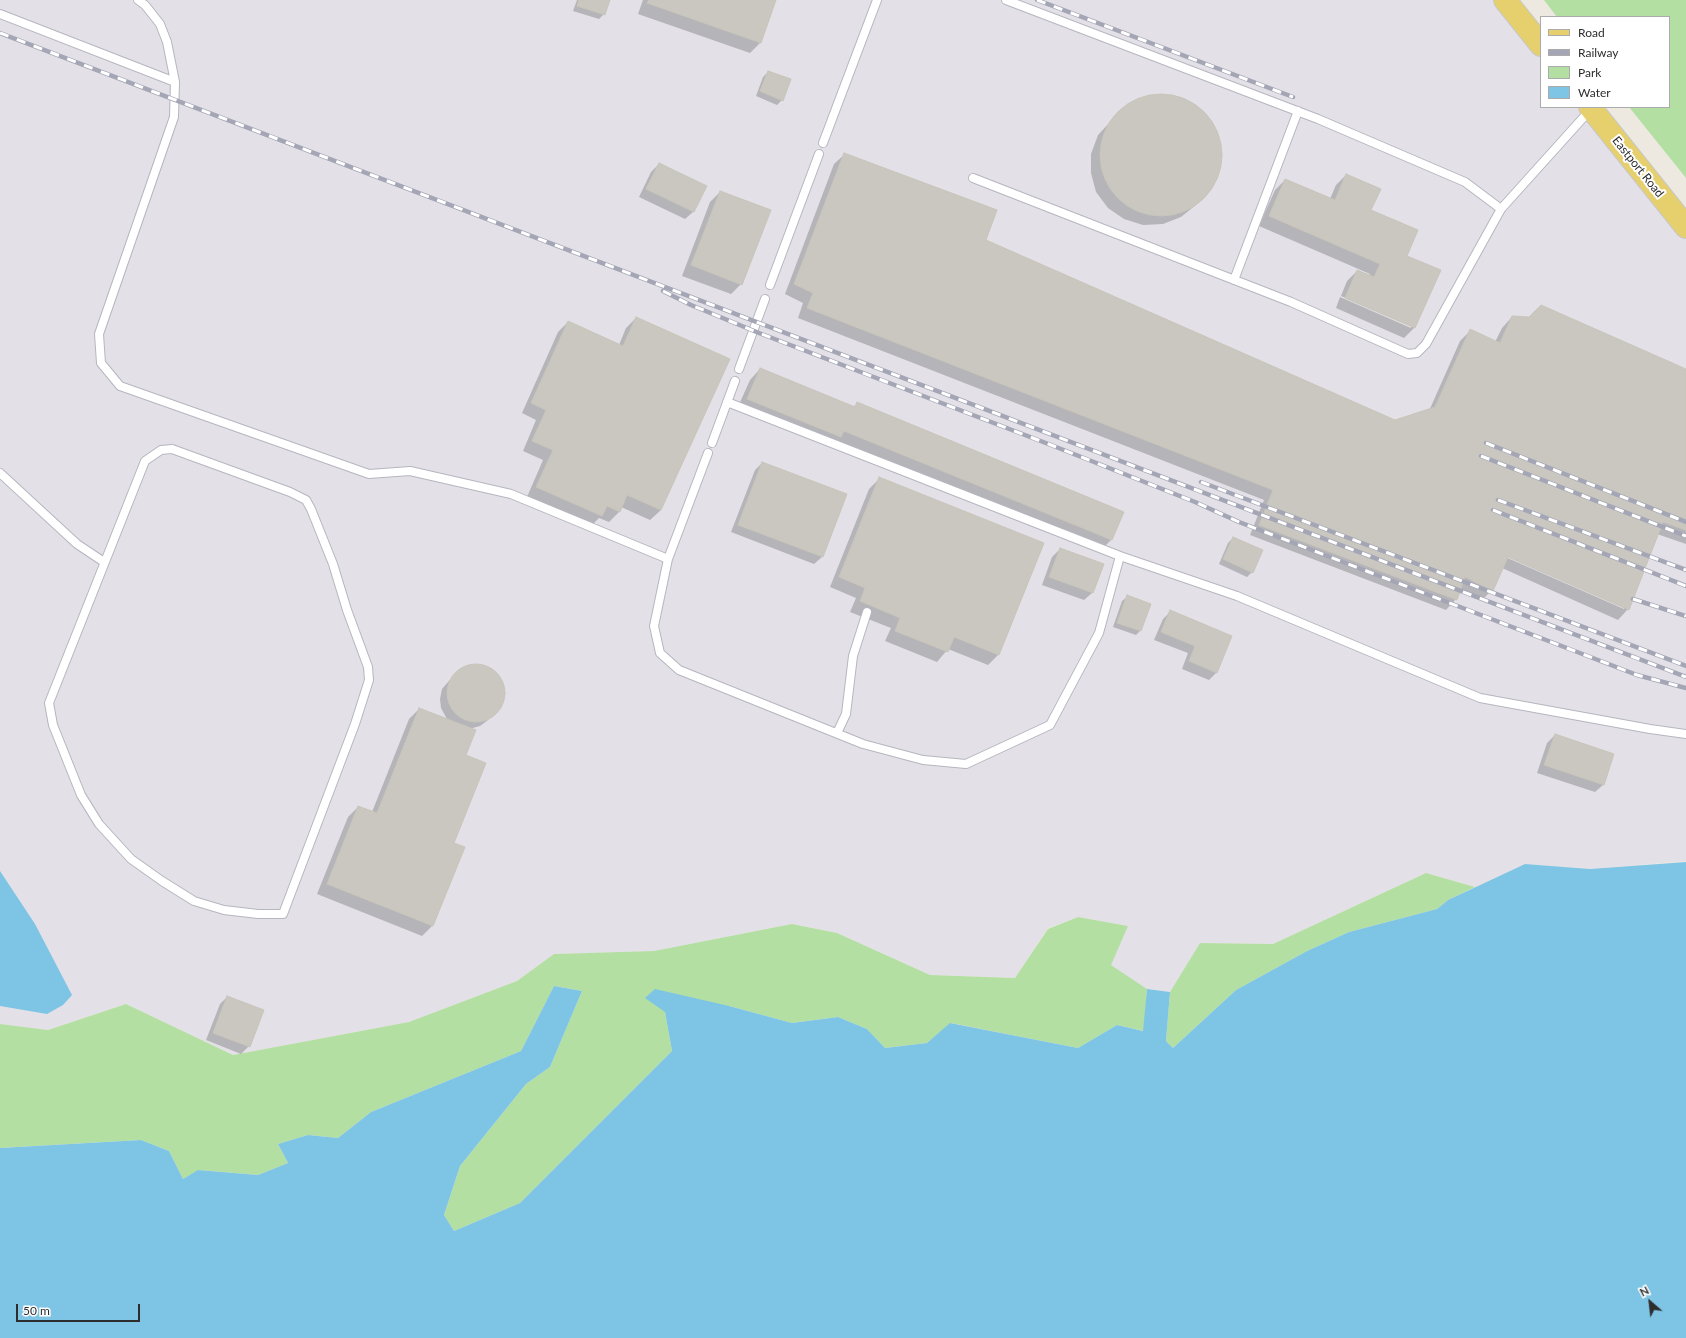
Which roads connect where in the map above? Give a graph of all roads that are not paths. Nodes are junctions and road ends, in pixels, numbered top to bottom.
1 (138, 0) edge
2 (877, 0) edge
3 (1006, 0) edge
4 (1505, 0) edge
5 (0, 14) edge
6 (1540, 44) edge
7 (175, 82) junction
8 (1591, 108) edge
9 (1298, 111) junction
10 (823, 143) dead end
11 (819, 154) dead end
12 (973, 178) dead end
13 (1501, 209) junction
14 (1686, 227) edge
15 (1234, 280) junction
16 (770, 285) dead end
17 (765, 299) dead end
18 (739, 369) dead end
19 (735, 382) dead end
20 (727, 402) junction
21 (712, 443) dead end
22 (708, 453) dead end
23 (0, 473) edge
24 (1120, 556) junction
25 (668, 559) junction
26 (104, 562) junction
27 (867, 612) dead end
28 (837, 733) junction
29 (1686, 734) edge

1 - 7 lane
2 - 10 lane
3 - 9 lane
4 - 6 main road
5 - 7 lane
7 - 25 lane
8 - 13 lane
8 - 14 main road, Eastport Road
9 - 13 lane
9 - 15 lane
11 - 16 lane
12 - 15 lane
13 - 15 lane
17 - 18 lane
19 - 20 lane
20 - 21 lane
20 - 24 lane
22 - 25 lane
23 - 26 lane
24 - 28 lane
24 - 29 lane
25 - 28 lane
26 - 26 lane
27 - 28 lane

